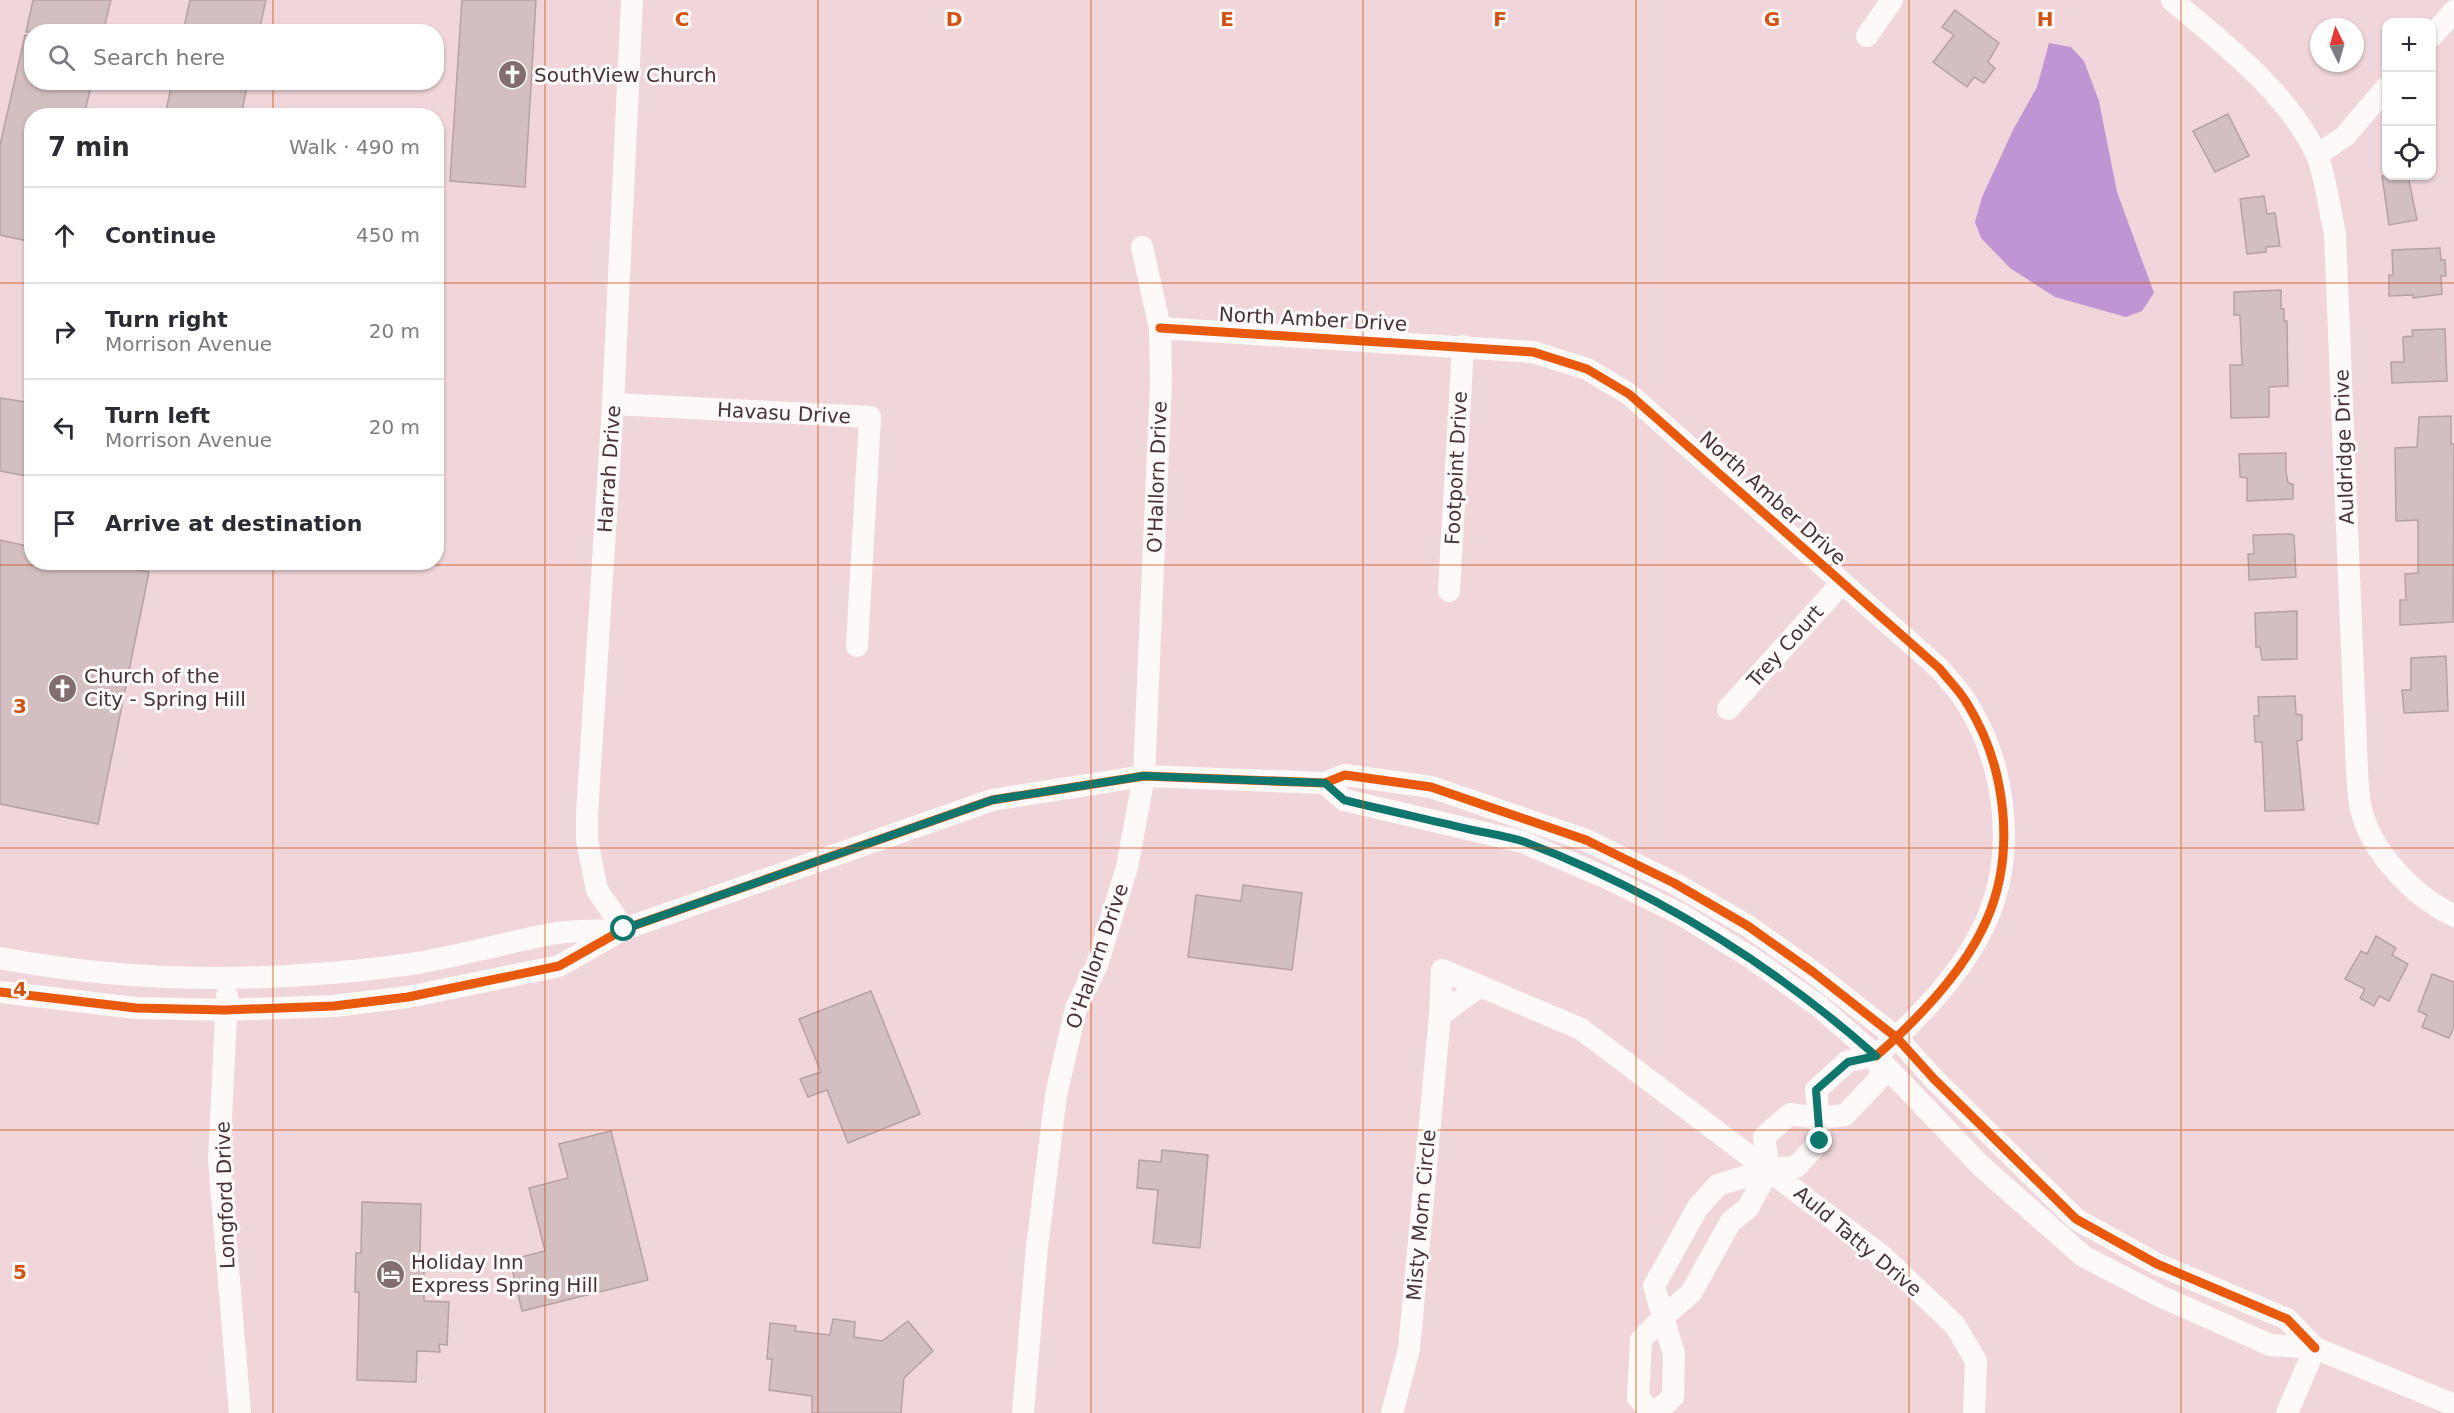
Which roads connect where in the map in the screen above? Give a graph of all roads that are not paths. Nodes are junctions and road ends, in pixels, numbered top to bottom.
1 (632, 0) edge
2 (1892, 0) edge
3 (2172, 0) edge
4 (2454, 11) edge
5 (2436, 31) edge
6 (1867, 36) dead end
7 (2382, 93) edge
8 (2317, 155) junction
9 (1142, 247) dead end
10 (1160, 328) junction
11 (1463, 346) junction
12 (613, 404) junction
13 (1842, 583) junction
14 (1449, 591) dead end
15 (857, 646) dead end
16 (1728, 710) dead end
17 (1144, 776) junction
18 (1325, 783) junction
19 (2454, 916) edge
20 (624, 929) junction
21 (0, 958) edge
22 (66, 970) junction
23 (230, 978) junction
24 (1480, 986) junction
25 (0, 992) edge
26 (60, 1001) junction
27 (225, 1010) junction
28 (1440, 1015) junction
29 (1897, 1038) junction
30 (1876, 1056) junction
31 (1819, 1118) junction
32 (1769, 1169) junction
33 (1663, 1317) junction
34 (2315, 1348) junction
35 (2454, 1405) edge
36 (240, 1413) edge
37 (1023, 1413) edge
38 (1392, 1413) edge
39 (1654, 1413) edge
40 (1974, 1413) edge
41 (2287, 1413) edge

1 - 12 street, Harrah Drive
2 - 6 street
3 - 8 street, Auldridge Drive
4 - 5 street
7 - 8 street
8 - 19 street, Auldridge Drive
9 - 10 street, O'Hallorn Drive
10 - 11 street, North Amber Drive
10 - 17 street, O'Hallorn Drive
11 - 13 street, North Amber Drive
11 - 14 street, Footpoint Drive
12 - 15 street, Havasu Drive
12 - 20 street, Harrah Drive
13 - 16 street, Trey Court
13 - 29 street, North Amber Drive
17 - 18 street
17 - 20 street
17 - 37 street, O'Hallorn Drive
18 - 29 street
18 - 30 street
20 - 23 street
20 - 27 street
21 - 22 street
22 - 23 street
22 - 26 street
23 - 27 street, Longford Drive
24 - 28 street
24 - 28 street, Misty Morn Circle
24 - 32 street, Misty Morn Circle
25 - 26 street
26 - 27 street
27 - 36 street, Longford Drive
28 - 38 street, Misty Morn Circle
29 - 30 street, North Amber Drive
29 - 34 street
30 - 31 street
30 - 31 street
30 - 34 street
31 - 32 street
31 - 32 street
32 - 33 street
32 - 33 street
32 - 40 street, Auld Tatty Drive
33 - 39 street
33 - 39 street
34 - 35 street
34 - 41 street

